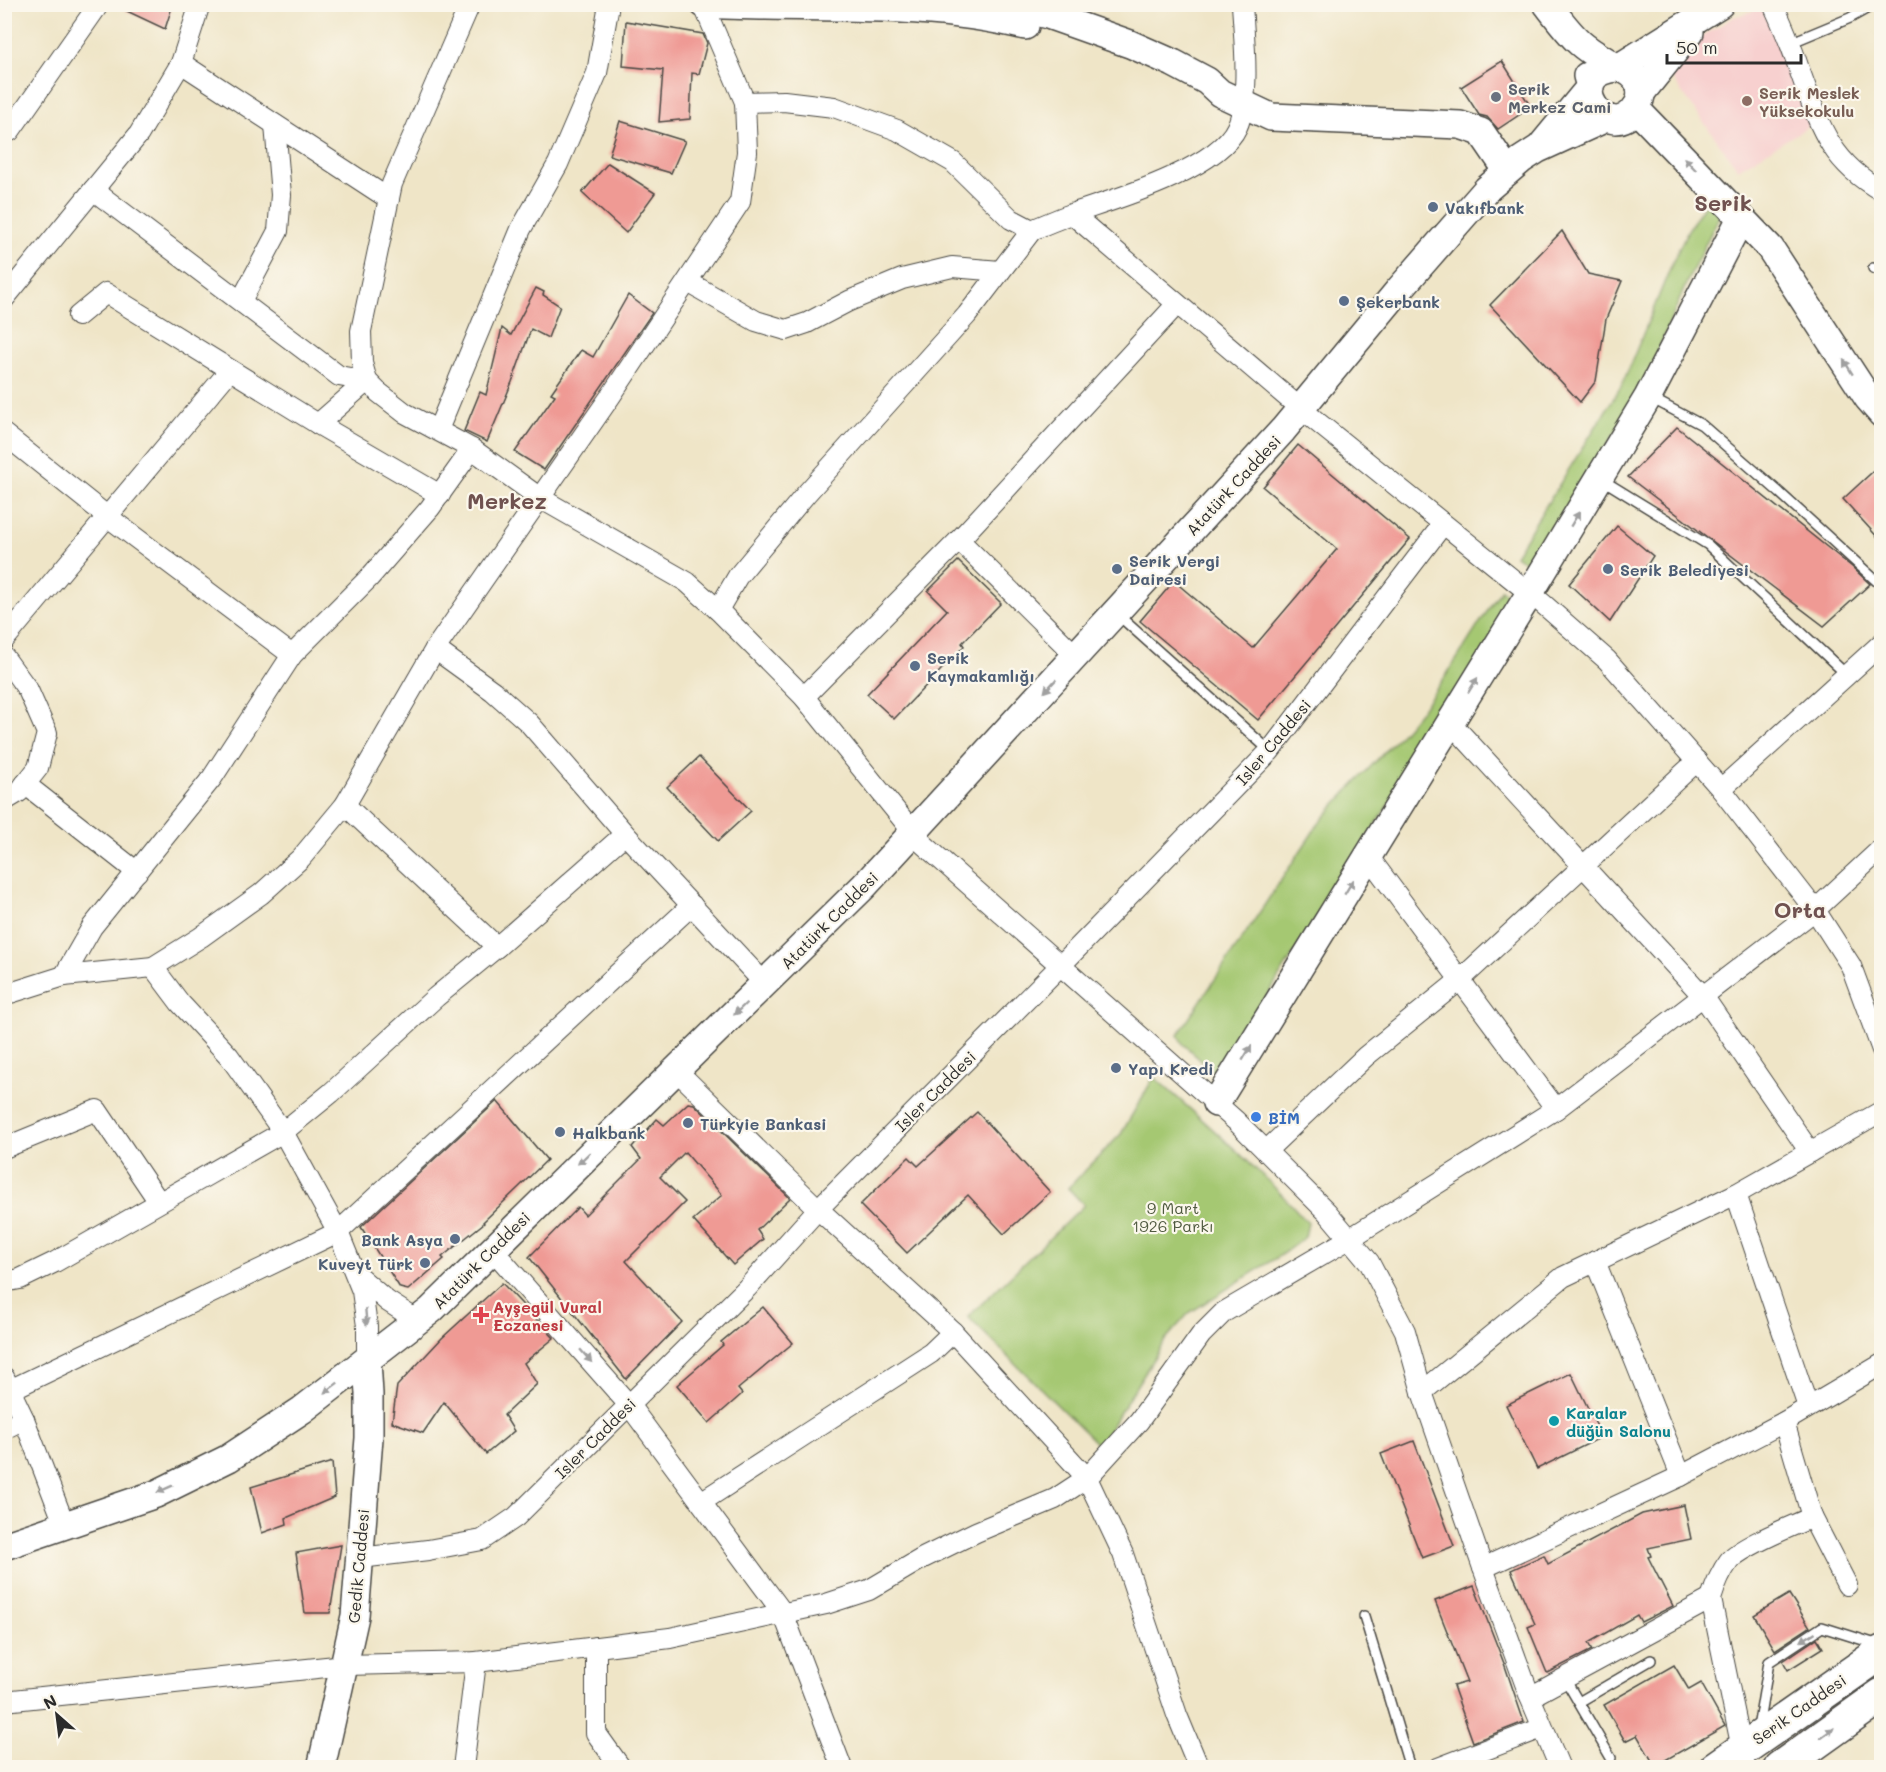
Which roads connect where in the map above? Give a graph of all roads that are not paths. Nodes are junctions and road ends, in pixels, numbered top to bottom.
1 (99, 4) edge
2 (200, 4) edge
3 (470, 4) edge
4 (609, 4) edge
5 (703, 4) edge
6 (1002, 4) edge
7 (1242, 4) edge
8 (1547, 4) edge
9 (1773, 4) edge
10 (1875, 4) edge
11 (970, 9) edge
12 (1712, 10) edge
13 (1580, 43) junction
14 (1790, 43) junction
15 (181, 63) junction
16 (1618, 68) junction
17 (1590, 87) junction
18 (1232, 98) junction
19 (1638, 101) junction
20 (745, 102) junction
21 (1606, 118) junction
22 (4, 123) edge
23 (275, 125) junction
24 (1538, 149) junction
25 (1508, 171) junction
26 (93, 190) junction
27 (1881, 191) edge
28 (388, 199) junction
29 (1071, 214) junction
30 (1741, 218) junction
31 (1032, 230) junction
32 (1000, 271) junction
33 (688, 282) junction
34 (4, 299) edge
35 (241, 301) junction
36 (1177, 304) junction
37 (78, 316) dead end
38 (230, 370) junction
39 (368, 381) junction
40 (1648, 397) junction
41 (1301, 409) junction
42 (1881, 414) edge
43 (318, 424) junction
44 (438, 430) junction
45 (4, 434) edge
46 (472, 449) junction
47 (1600, 478) junction
48 (440, 495) junction
49 (540, 498) junction
50 (108, 517) junction
51 (1443, 524) junction
52 (959, 540) junction
53 (1881, 586) edge
54 (1530, 593) junction
55 (718, 610) junction
56 (1115, 613) junction
57 (4, 640) edge
58 (1881, 643) edge
59 (435, 649) junction
60 (291, 656) junction
61 (4, 657) edge
62 (1077, 657) junction
63 (1847, 675) junction
64 (804, 697) junction
65 (1450, 722) junction
66 (1270, 751) junction
67 (1696, 761) junction
68 (25, 784) junction
69 (1721, 789) junction
70 (4, 801) edge
71 (345, 805) junction
72 (914, 833) junction
73 (625, 834) junction
74 (1881, 848) edge
75 (1368, 856) junction
76 (1583, 868) junction
77 (136, 872) junction
78 (692, 905) junction
79 (1815, 910) junction
80 (496, 947) junction
81 (1061, 965) junction
82 (153, 967) junction
83 (64, 976) junction
84 (1460, 980) junction
85 (765, 984) junction
86 (4, 995) edge
87 (1703, 996) junction
88 (1881, 1050) edge
89 (676, 1070) junction
90 (1216, 1103) junction
91 (1556, 1109) junction
92 (1881, 1111) edge
93 (283, 1132) junction
94 (4, 1148) edge
95 (1266, 1150) junction
96 (1810, 1152) junction
97 (1737, 1194) junction
98 (159, 1202) junction
99 (818, 1209) junction
100 (338, 1232) junction
101 (1349, 1239) junction
102 (492, 1249) junction
103 (1595, 1261) junction
104 (357, 1275) junction
105 (4, 1282) edge
106 (418, 1321) junction
107 (953, 1332) junction
108 (367, 1361) junction
109 (1881, 1364) edge
110 (8, 1383) edge
111 (1422, 1392) junction
112 (629, 1405) junction
113 (1808, 1407) junction
114 (24, 1419) junction
115 (1784, 1422) junction
116 (4, 1429) edge
117 (1682, 1476) junction
118 (1087, 1478) junction
119 (701, 1502) junction
120 (1812, 1517) junction
121 (65, 1526) junction
122 (4, 1546) edge
123 (360, 1558) junction
124 (1483, 1568) junction
125 (1847, 1585) dead end
126 (1711, 1599) junction
127 (783, 1613) junction
128 (1364, 1616) dead end
129 (1881, 1646) edge
130 (596, 1647) junction
131 (1881, 1652) edge
132 (1652, 1660) dead end
133 (476, 1662) junction
134 (345, 1665) junction
135 (1565, 1679) junction
136 (1881, 1695) edge
137 (1530, 1697) junction
138 (4, 1701) edge
139 (1579, 1702) junction
140 (1542, 1728) junction
141 (1738, 1752) edge
142 (1611, 1758) dead end
143 (321, 1767) edge
144 (463, 1767) edge
145 (621, 1767) edge
146 (842, 1767) edge
147 (1199, 1767) edge
148 (1410, 1767) edge
149 (1438, 1767) edge
150 (1560, 1767) edge
151 (1780, 1767) edge

1 - 22 street
2 - 15 street
3 - 28 street
4 - 44 street
5 - 11 main road
5 - 20 street
6 - 18 main road
7 - 18 street
8 - 13 main road
9 - 14 street
10 - 14 lane
11 - 18 main road
12 - 16 main road
12 - 19 main road
13 - 16 main road
13 - 17 main road
14 - 27 street
15 - 23 street
15 - 26 street
16 - 17 main road
16 - 19 main road
17 - 21 main road
17 - 24 main road, Atatürk Caddesi
18 - 25 main road
18 - 29 street
19 - 21 main road
30 -> 19 main road
20 - 31 street
20 - 33 street
21 - 24 main road, Atatürk Caddesi
23 - 28 street
23 - 35 street
24 - 25 main road, Atatürk Caddesi
25 - 41 main road, Atatürk Caddesi
26 - 34 street
26 - 35 street
28 - 39 street
29 - 31 street
29 - 36 street
30 - 40 main road
42 -> 30 main road
31 - 32 street
32 - 33 street
32 - 55 street
33 - 49 street
35 - 39 street
36 - 41 street
36 - 52 street
37 - 38 street
38 - 43 street
38 - 50 street
39 - 43 street
39 - 44 street
40 - 47 main road
40 - 53 lane
41 - 51 street
41 - 56 main road, Atatürk Caddesi
43 - 48 street
44 - 46 street
45 - 50 street
46 - 48 street
46 - 49 street
54 -> 47 main road
47 - 63 lane
48 - 60 street
49 - 55 street
49 - 59 street
50 - 57 street
50 - 60 street
51 - 54 street
51 - 66 street, Isler Caddesi
52 - 62 street
52 - 64 street
65 -> 54 main road
54 - 67 street
55 - 64 street
56 - 62 main road, Atatürk Caddesi
56 - 66 lane
58 - 63 street
59 - 71 street
59 - 73 street
60 - 77 street
61 - 68 street
62 -> 72 main road, Atatürk Caddesi
63 - 69 street
64 - 72 street
65 - 75 main road
65 - 76 street
66 - 81 street, Isler Caddesi
67 - 69 street
67 - 76 street
68 - 70 street
68 - 77 street
69 - 79 street
71 - 80 street
71 - 82 street
72 - 81 street
72 - 85 main road, Atatürk Caddesi
73 - 78 street
73 - 80 street
74 - 79 street
75 - 84 street
90 -> 75 main road
76 - 84 street
76 - 87 street
77 - 83 street
78 - 85 street
78 - 100 street
79 - 87 street
79 - 88 street
80 - 93 street
81 - 90 street
81 - 99 street, Isler Caddesi
82 - 83 street
82 - 93 street
83 - 86 street
84 - 91 street
84 - 95 street
85 -> 89 main road, Atatürk Caddesi
87 - 91 street
87 - 96 street
89 - 99 street
89 -> 102 main road, Atatürk Caddesi
90 - 95 street
91 - 101 street
92 - 96 street
93 - 98 street
93 - 100 street
94 - 98 street
95 - 101 street
96 - 97 street
97 - 103 street
97 - 113 street
98 - 105 street
99 - 107 street
99 - 112 street, Isler Caddesi
100 - 104 street
100 - 110 street
101 - 111 street
101 - 118 street
102 - 106 main road, Atatürk Caddesi
102 -> 112 street
103 - 111 street
103 - 117 street
104 - 106 street
104 -> 108 street
106 - 108 main road, Atatürk Caddesi
107 - 118 street
107 - 119 street
108 -> 121 main road, Atatürk Caddesi
108 - 123 main road, Gedik Caddesi
109 - 113 street
110 - 114 street
111 - 124 street
112 - 119 street
112 - 123 street, Isler Caddesi
113 - 115 street
114 - 116 street
114 - 121 street
115 - 117 street
115 - 120 street
117 - 124 street
118 - 127 street
118 - 147 street
119 - 127 street
120 - 125 street
120 - 126 street
121 - 122 main road, Atatürk Caddesi
123 - 134 main road, Gedik Caddesi
124 - 137 street
126 - 135 street
126 - 141 street
127 - 130 street
127 - 146 street
128 - 148 lane
129 -> 141 lane
130 - 133 street
130 - 145 street
131 - 141 highway, Serik Caddesi
132 - 139 lane
133 - 134 street
133 - 144 street
134 - 138 street
134 - 143 main road, Gedik Caddesi
135 - 137 street
135 - 139 lane
151 -> 136 highway
137 - 140 street
139 - 142 lane
140 - 149 street
140 - 150 street

